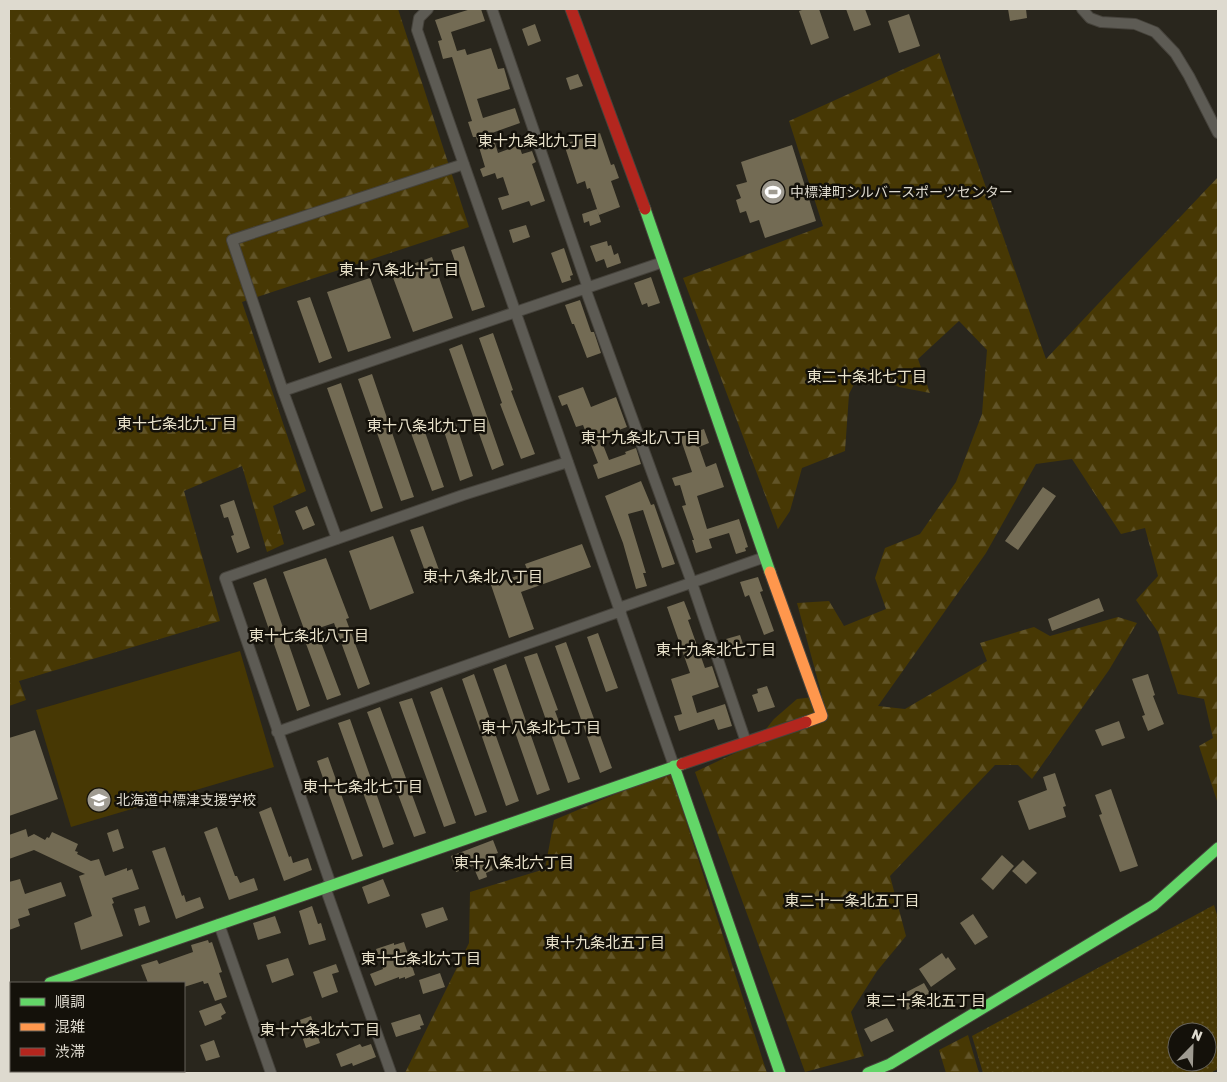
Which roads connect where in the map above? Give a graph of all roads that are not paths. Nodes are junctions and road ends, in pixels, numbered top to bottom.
1 (428, 9) edge
2 (492, 9) edge
3 (572, 9) edge
4 (1082, 9) edge
5 (1218, 133) edge
6 (464, 164) junction
7 (663, 262) junction
8 (586, 288) junction
9 (515, 312) junction
10 (283, 390) junction
11 (568, 462) junction
12 (336, 540) junction
13 (765, 558) junction
14 (692, 583) junction
15 (620, 610) junction
16 (277, 732) junction
17 (746, 742) junction
18 (674, 766) junction
19 (1218, 848) edge
20 (328, 886) junction
21 (219, 924) junction
22 (73, 979) edge
23 (56, 982) edge
24 (271, 1073) edge
25 (391, 1073) edge
26 (780, 1073) edge
27 (868, 1073) edge

1 - 6 street
2 - 8 street
3 - 7 street
4 - 5 street
6 - 9 street
6 - 10 street
7 - 8 street
7 - 13 street
8 - 9 street
8 - 14 street
9 - 10 street
9 - 11 street
10 - 12 street
11 - 12 street
11 - 15 street
12 - 16 street
13 - 14 street
13 - 17 street
14 - 15 street
14 - 17 street
15 - 16 street
15 - 18 street
16 - 20 street
17 - 18 street
18 - 20 street
18 - 26 street
19 - 27 street
20 - 21 street
20 - 25 street
21 - 22 street
21 - 24 street
22 - 23 street

